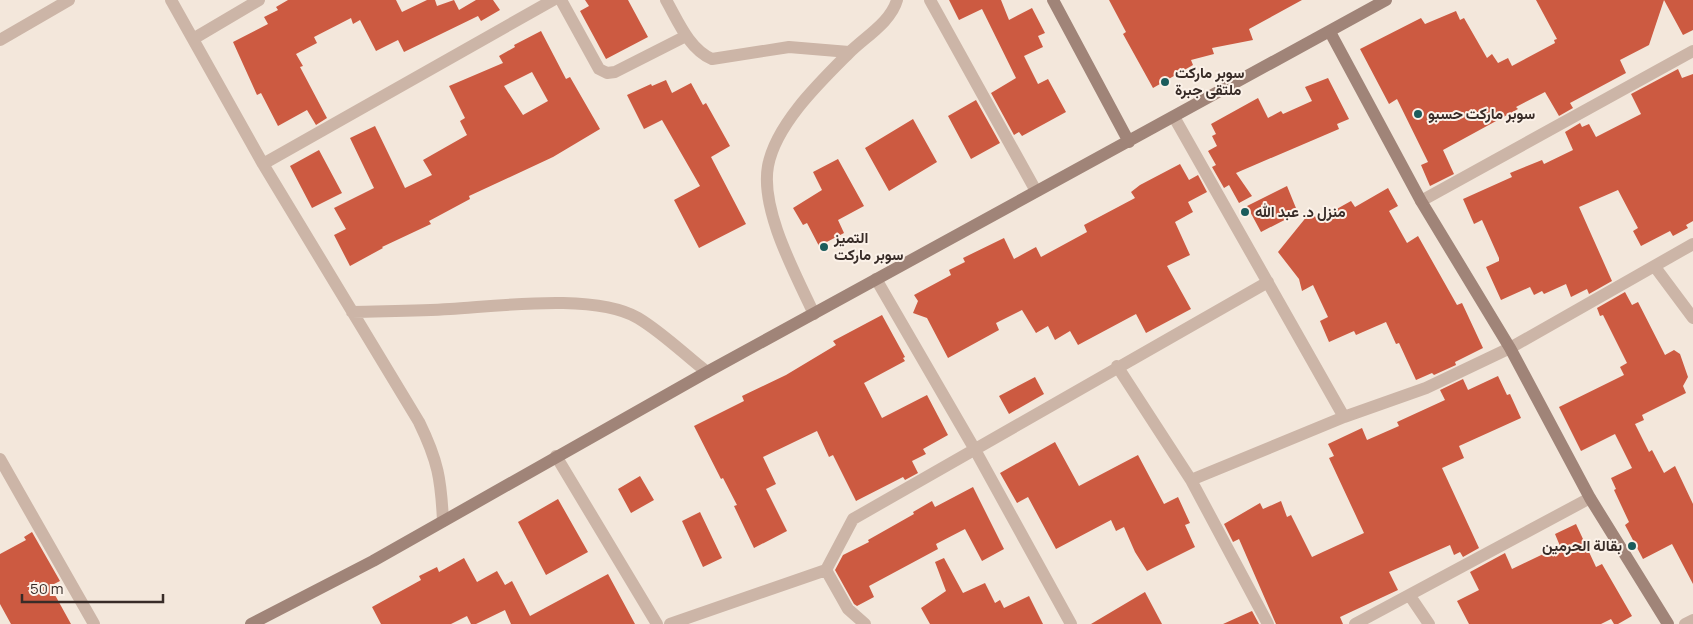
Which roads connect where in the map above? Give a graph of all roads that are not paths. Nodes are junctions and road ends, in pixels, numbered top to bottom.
1 (69, 0) edge
2 (171, 0) edge
3 (259, 0) edge
4 (553, 0) edge
5 (561, 0) edge
6 (666, 0) edge
7 (897, 0) edge
8 (930, 0) edge
9 (1053, 0) edge
10 (1386, 0) edge
11 (1330, 32) junction
12 (686, 36) junction
13 (193, 39) junction
14 (0, 40) edge
15 (1693, 51) edge
16 (850, 52) junction
17 (1174, 117) junction
18 (1129, 142) junction
19 (263, 164) junction
20 (1036, 191) junction
21 (1421, 201) junction
22 (1693, 244) edge
23 (1655, 266) junction
24 (876, 279) junction
25 (1268, 282) junction
26 (352, 312) junction
27 (814, 314) junction
28 (1693, 318) edge
29 (1510, 348) junction
30 (1118, 366) junction
31 (707, 372) junction
32 (1344, 416) junction
33 (974, 448) junction
34 (556, 456) junction
35 (0, 458) edge
36 (1191, 480) junction
37 (1590, 498) junction
38 (443, 521) junction
39 (826, 570) junction
40 (1410, 596) junction
41 (1693, 620) edge
42 (94, 624) edge
43 (251, 624) edge
44 (657, 624) edge
45 (670, 624) edge
46 (866, 624) edge
47 (1071, 624) edge
48 (1268, 624) edge
49 (1355, 624) edge
50 (1429, 624) edge
51 (1668, 624) edge
52 (1685, 624) edge

1 - 14 street
2 - 13 street
3 - 13 street
4 - 19 street
5 - 12 street
6 - 12 street
7 - 16 street
8 - 20 street
9 - 18 street
10 - 11 street
11 - 17 street
11 - 21 street
12 - 16 street
13 - 19 street
15 - 21 street
16 - 27 street
17 - 18 street
17 - 25 street
18 - 20 street
19 - 26 street
20 - 24 street
21 - 29 street
22 - 23 street
23 - 28 street
23 - 29 street
24 - 27 street
24 - 33 street
25 - 30 street
25 - 32 street
26 - 31 street
26 - 38 street
27 - 31 street
29 - 32 street
29 - 37 street
30 - 33 street
30 - 36 street
31 - 34 street
32 - 36 street
33 - 39 street
33 - 47 street
34 - 38 street
34 - 44 street
35 - 42 street
36 - 48 street
37 - 40 street
37 - 51 street
38 - 43 street
39 - 45 street
39 - 46 street
40 - 49 street
40 - 50 street
41 - 52 street

